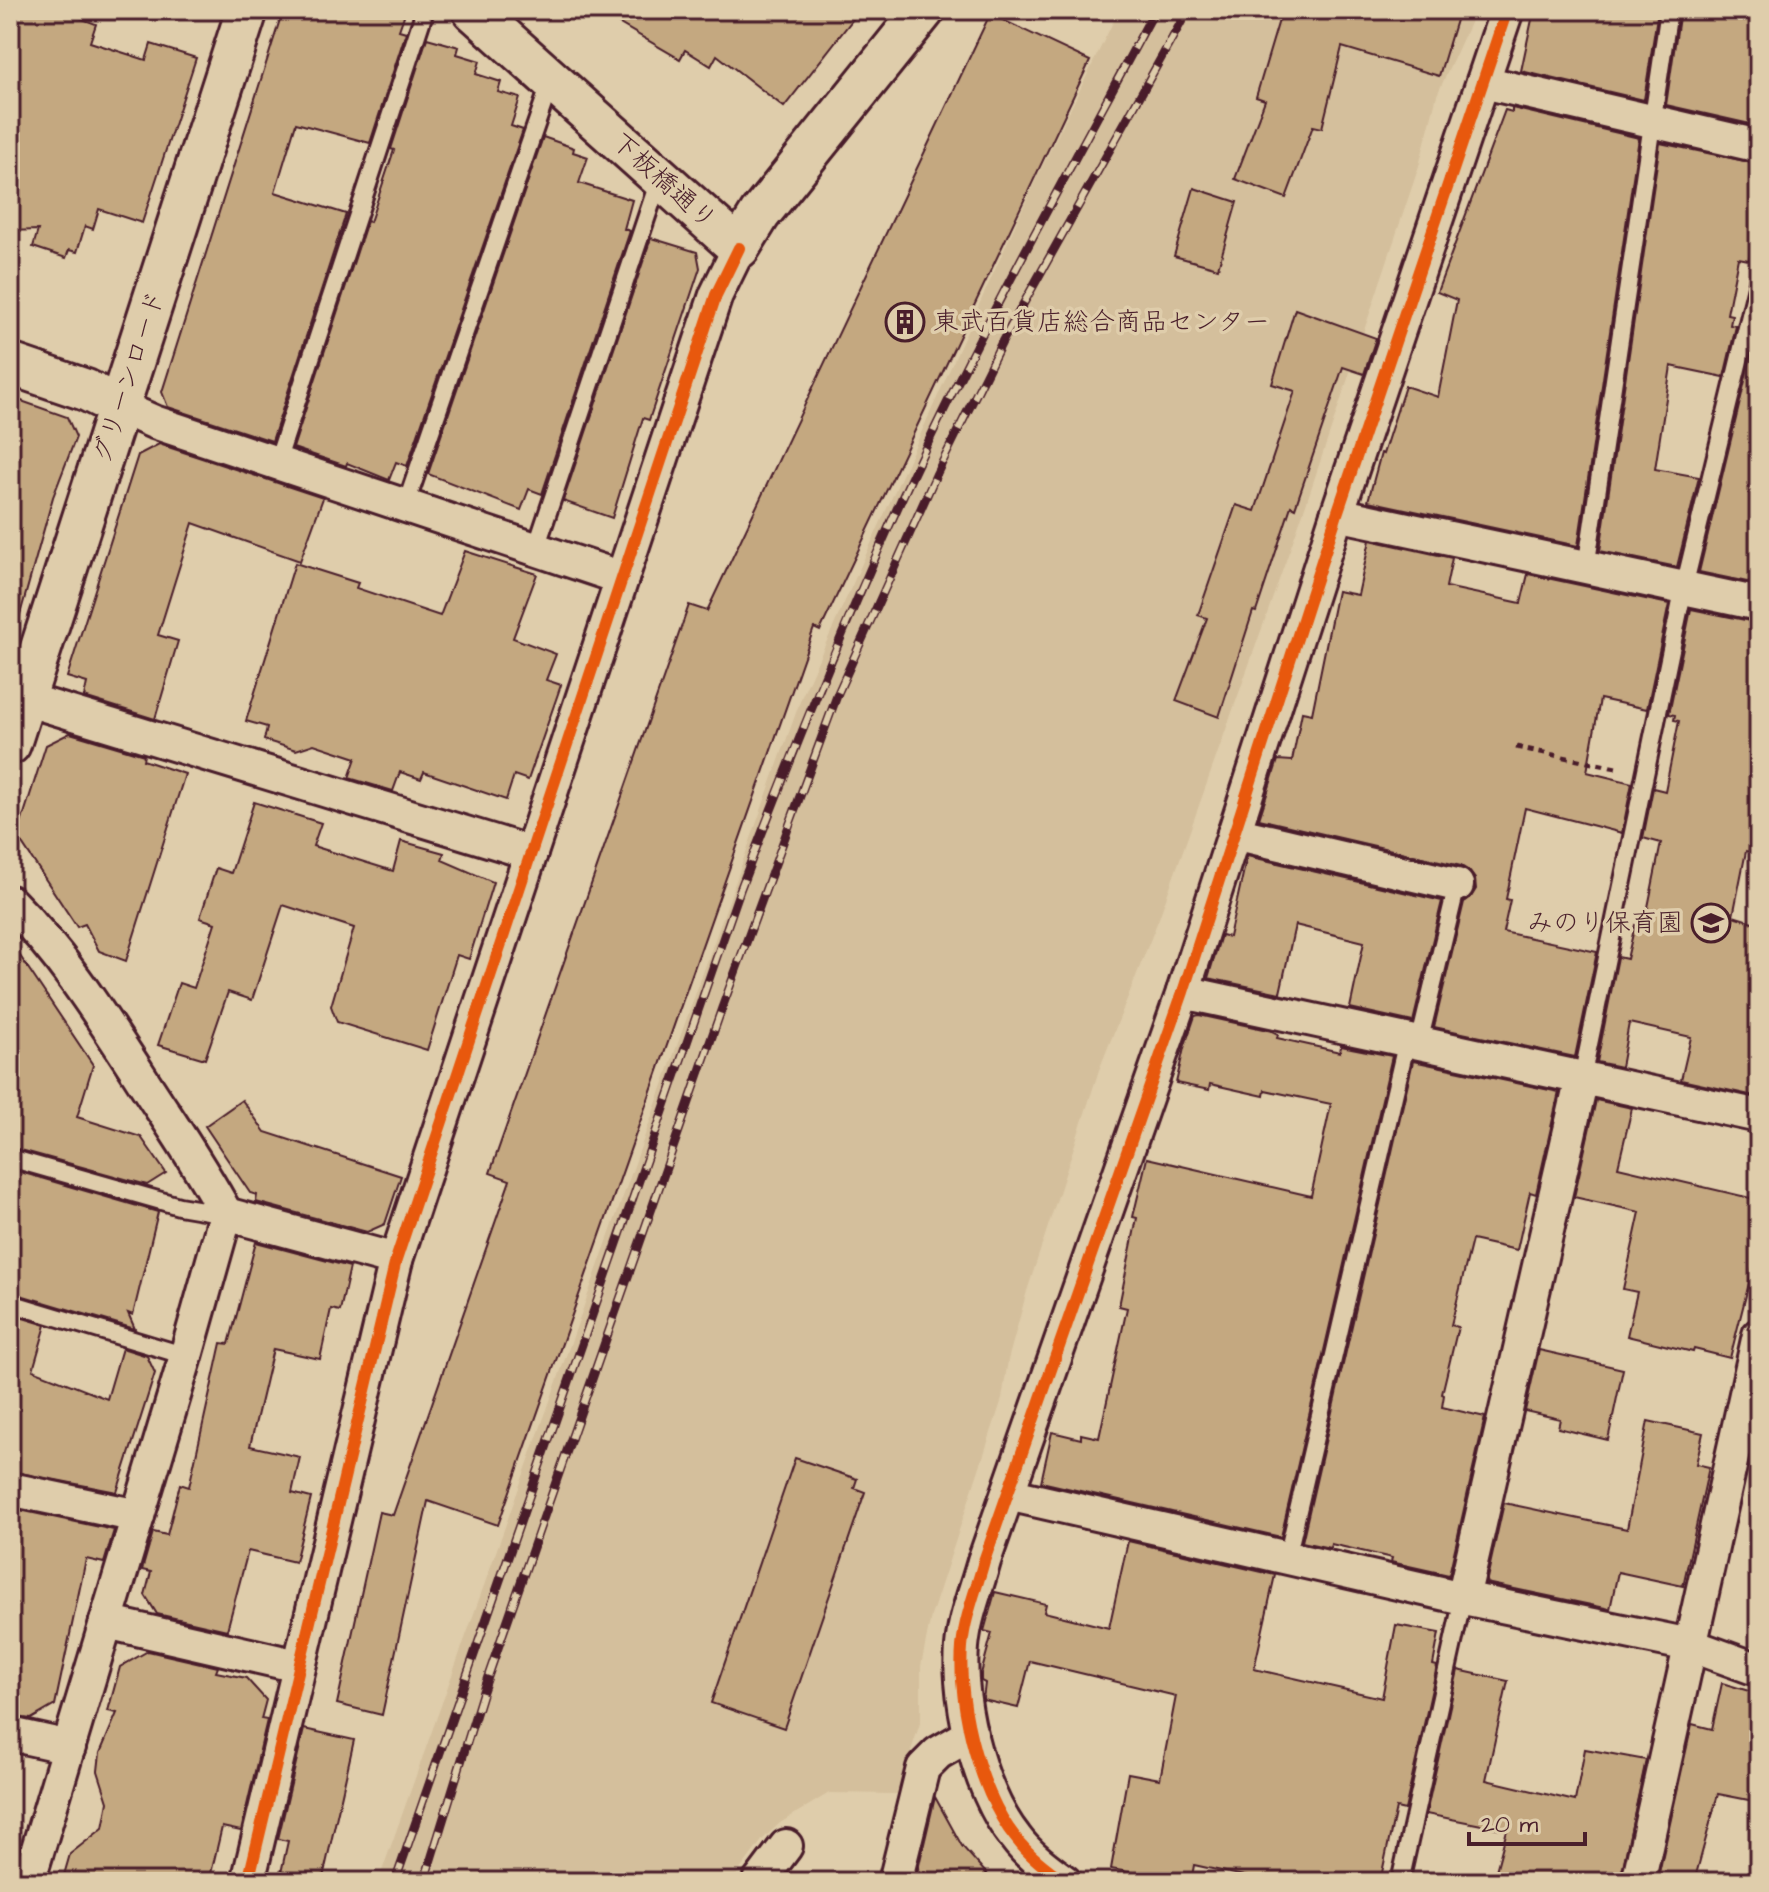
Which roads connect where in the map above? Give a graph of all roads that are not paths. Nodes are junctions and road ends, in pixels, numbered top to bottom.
1 (247, 10) edge
2 (425, 10) edge
3 (473, 10) edge
4 (924, 10) edge
5 (1507, 10) edge
6 (1669, 10) edge
7 (551, 80) junction
8 (1483, 82) junction
9 (1654, 122) junction
10 (1759, 146) edge
11 (660, 177) junction
12 (739, 248) junction
13 (1759, 278) edge
14 (10, 364) edge
15 (120, 407) junction
16 (277, 462) junction
17 (405, 507) junction
18 (1337, 514) junction
19 (535, 551) junction
20 (1586, 568) junction
21 (622, 578) junction
22 (1684, 587) junction
23 (1759, 604) edge
24 (25, 699) junction
25 (10, 744) edge
26 (1234, 833) junction
27 (531, 853) junction
28 (1457, 885) joint
29 (10, 902) edge
30 (1183, 992) junction
31 (1413, 1042) junction
32 (1582, 1078) junction
33 (1759, 1116) edge
34 (10, 1158) edge
35 (226, 1214) junction
36 (396, 1260) junction
37 (10, 1303) edge
38 (1759, 1335) edge
39 (186, 1356) junction
40 (10, 1489) edge
41 (1008, 1494) junction
42 (138, 1516) junction
43 (1287, 1558) junction
44 (1463, 1598) junction
45 (106, 1622) junction
46 (1690, 1645) junction
47 (298, 1666) junction
48 (1759, 1670) edge
49 (10, 1734) edge
50 (971, 1734) junction
51 (69, 1747) junction
52 (786, 1846) dead end
53 (28, 1882) edge
54 (248, 1882) edge
55 (759, 1882) edge
56 (895, 1882) edge
57 (1065, 1882) edge
58 (1400, 1882) edge
59 (1638, 1882) edge

1 - 15 street, グリーンロード
2 - 16 lane
3 - 7 street, 下板橋通り
4 - 12 street, 下板橋通り
5 - 8 street
6 - 9 lane
7 - 11 street, 下板橋通り
7 - 17 lane
8 - 9 street
8 - 18 street
9 - 10 street
9 - 20 lane
11 - 12 street, 下板橋通り
11 - 19 lane
12 - 21 street
13 - 22 lane
14 - 15 street
15 - 16 street
15 - 24 street, グリーンロード
16 - 17 street
17 - 19 street
18 - 20 street
18 - 26 street
19 - 21 street
20 - 22 street
21 - 27 street
22 - 23 street
22 - 32 lane
24 - 25 street, グリーンロード
24 - 27 street
26 - 28 street
26 - 30 street
27 - 36 street
28 - 31 lane
29 - 35 street
30 - 31 street
30 - 41 street
31 - 32 street
31 - 43 lane
32 - 33 street
32 - 44 street
34 - 35 lane
35 - 36 street
35 - 39 street
36 - 47 street
37 - 39 lane
38 - 46 street
39 - 42 street
40 - 42 street
41 - 43 street
41 - 50 street
42 - 45 street
43 - 44 street
44 - 46 street
44 - 58 lane
45 - 47 street
45 - 51 street
46 - 48 street
46 - 59 street
47 - 54 street
49 - 51 street
50 - 56 street
50 - 57 street
51 - 53 street
52 - 55 street

